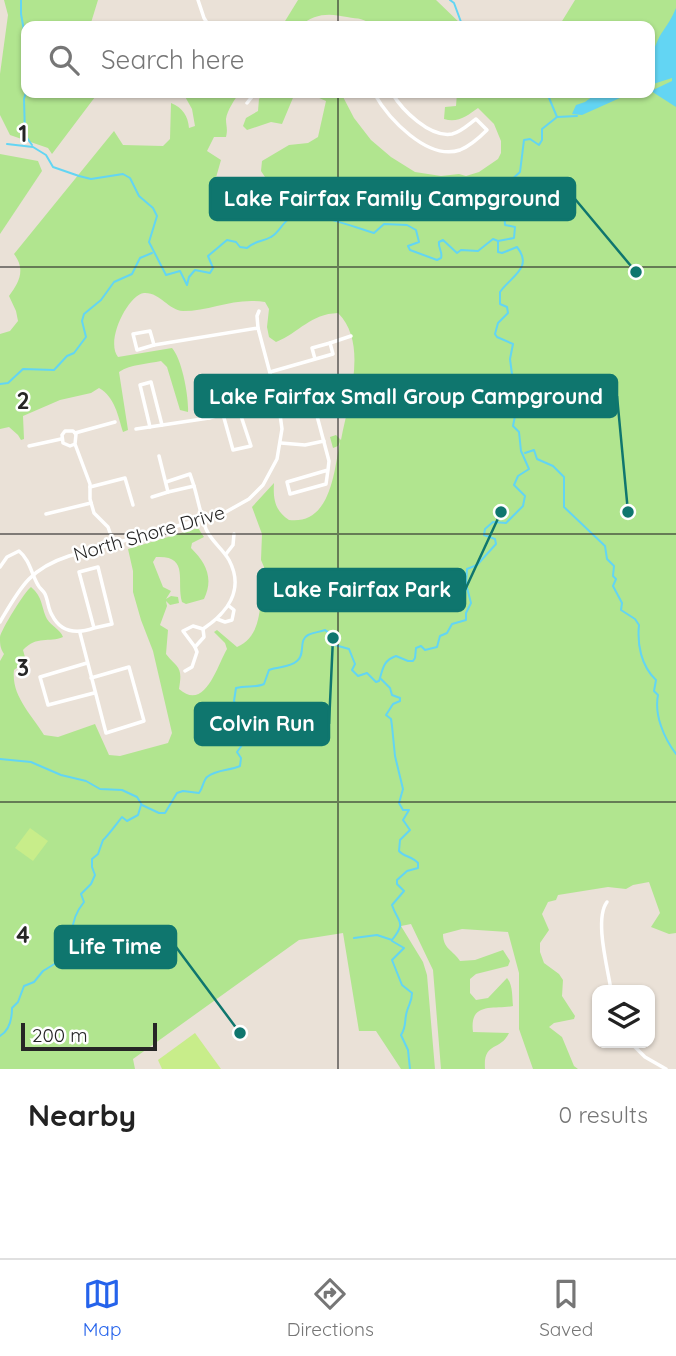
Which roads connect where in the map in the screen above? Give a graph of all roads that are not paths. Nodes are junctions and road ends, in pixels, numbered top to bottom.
1 (198, 0) edge
2 (206, 21) edge
3 (251, 98) edge
4 (377, 98) edge
5 (396, 98) edge
6 (247, 103) dead end
7 (259, 311) dead end
8 (258, 328) junction
9 (351, 336) dead end
10 (330, 342) junction
11 (153, 345) junction
12 (315, 359) junction
13 (270, 373) junction
14 (276, 400) junction
15 (313, 401) dead end
16 (239, 410) junction
17 (222, 414) junction
18 (209, 418) junction
19 (115, 422) dead end
20 (162, 425) junction
21 (150, 427) junction
22 (136, 429) dead end
23 (75, 433) junction
24 (61, 439) junction
25 (324, 441) junction
26 (281, 443) junction
27 (75, 444) junction
28 (29, 446) dead end
29 (159, 456) dead end
30 (328, 470) junction
31 (166, 482) junction
32 (194, 486) junction
33 (90, 488) junction
34 (168, 492) junction
35 (152, 497) dead end
36 (91, 503) junction
37 (133, 505) dead end
38 (46, 513) dead end
39 (204, 519) junction
40 (234, 534) dead end
41 (114, 544) junction
42 (225, 554) junction
43 (0, 568) edge
44 (33, 574) junction
45 (229, 605) junction
46 (0, 610) edge
47 (5, 614) junction
48 (217, 619) junction
49 (0, 622) edge
50 (94, 628) junction
51 (203, 629) junction
52 (80, 633) junction
53 (195, 647) junction
54 (88, 663) junction
55 (185, 671) dead end
56 (91, 678) junction
57 (95, 692) junction
58 (607, 902) dead end
59 (610, 985) edge
60 (636, 1048) edge
61 (666, 1069) edge

1 - 2 street
3 - 6 street
4 - 5 street
7 - 8 street, North Shore Drive
8 - 11 street
8 - 13 street, North Shore Drive
9 - 10 street
10 - 12 street
10 - 12 street
11 - 11 street
12 - 13 street
13 - 14 street, North Shore Drive
14 - 16 street
14 - 26 street, North Shore Drive
15 - 25 street
16 - 17 street
16 - 17 street
17 - 18 street
17 - 18 street
18 - 20 street
19 - 23 street
20 - 21 street
20 - 21 street
21 - 22 street
23 - 24 street
23 - 27 street
24 - 27 street
24 - 28 street
25 - 26 street
25 - 30 street
26 - 39 street, North Shore Drive
27 - 33 street
29 - 31 street
30 - 30 street
31 - 32 street
31 - 34 street
32 - 34 street
32 - 39 street
33 - 36 street
33 - 37 street
34 - 35 street
36 - 38 street
36 - 41 street
39 - 41 street, North Shore Drive
39 - 42 street
40 - 42 street
41 - 44 street, North Shore Drive
42 - 45 street
43 - 44 street
44 - 47 street, North Shore Drive
44 - 52 street
45 - 48 street
45 - 48 street
46 - 47 street
47 - 49 street, North Shore Drive
48 - 51 street
50 - 50 street
50 - 52 street
51 - 53 street
51 - 53 street
52 - 54 street
53 - 55 street
54 - 56 street
54 - 57 street
56 - 57 street
56 - 57 street
58 - 59 street
60 - 61 street

